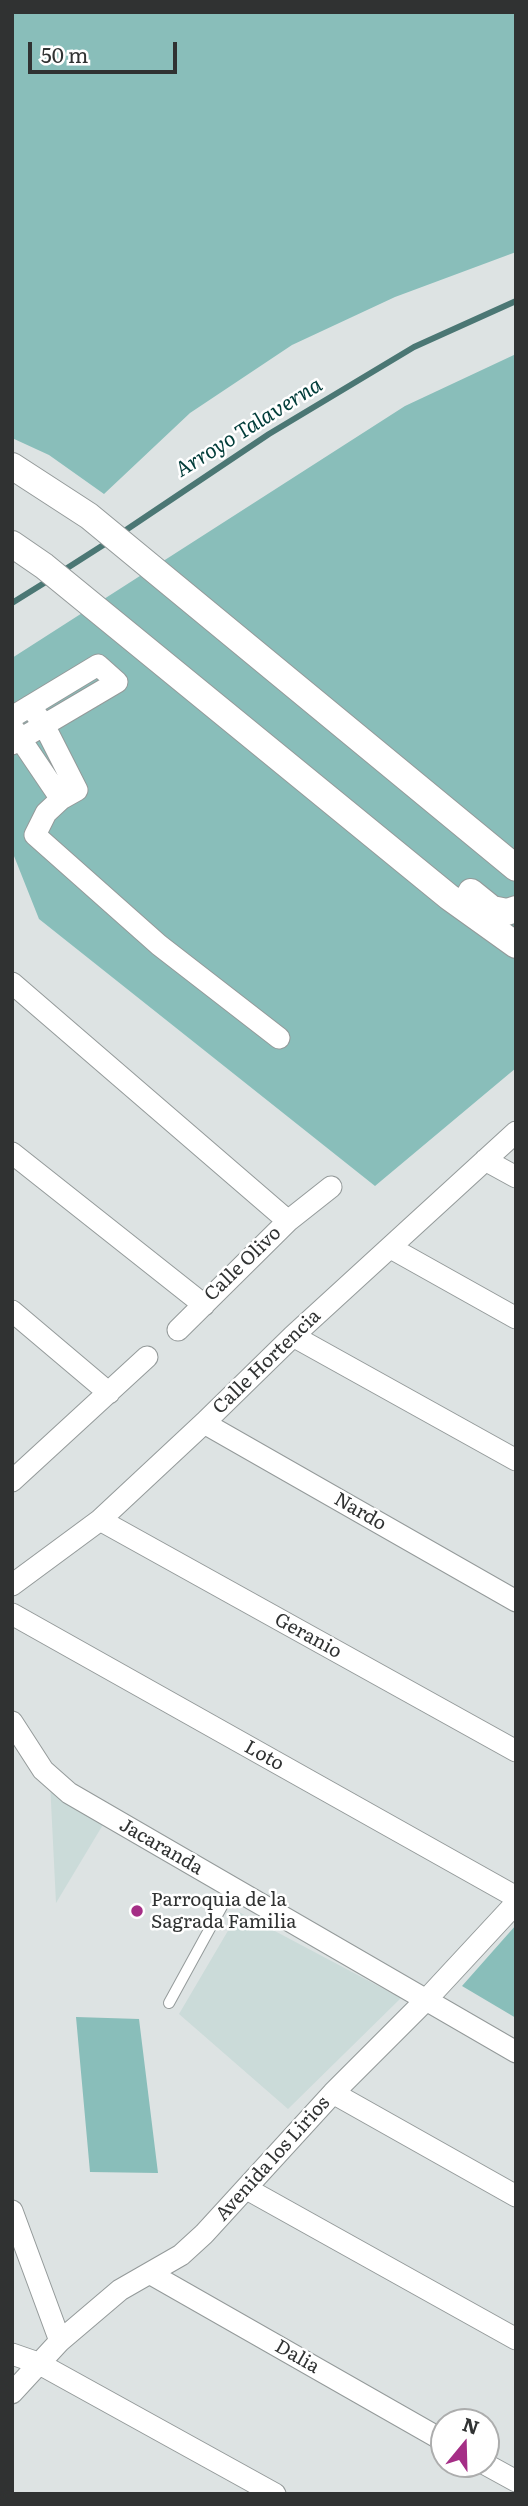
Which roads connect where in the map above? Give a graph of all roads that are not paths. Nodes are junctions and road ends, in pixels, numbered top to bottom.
1 (12, 466) edge
2 (12, 544) edge
3 (21, 711) edge
4 (44, 725) junction
5 (15, 737) edge
6 (61, 799) junction
7 (401, 858) junction
8 (516, 868) edge
9 (516, 909) edge
10 (516, 945) edge
11 (12, 983) edge
12 (279, 1038) dead end
13 (516, 1132) edge
14 (12, 1153) edge
15 (485, 1160) junction
16 (516, 1177) edge
17 (331, 1187) dead end
18 (288, 1221) junction
19 (391, 1248) junction
20 (204, 1305) junction
21 (12, 1311) edge
22 (516, 1318) edge
23 (178, 1330) dead end
24 (293, 1336) junction
25 (147, 1357) dead end
26 (109, 1393) junction
27 (204, 1423) junction
28 (516, 1460) edge
29 (13, 1479) edge
30 (100, 1520) junction
31 (12, 1585) edge
32 (516, 1601) edge
33 (12, 1614) edge
34 (12, 1722) edge
35 (516, 1751) edge
36 (232, 1888) junction
37 (516, 1897) edge
38 (516, 1903) edge
39 (426, 2000) junction
40 (169, 2003) dead end
41 (516, 2052) edge
42 (333, 2093) junction
43 (247, 2189) junction
44 (516, 2196) edge
45 (13, 2215) edge
46 (151, 2274) junction
47 (516, 2339) edge
48 (60, 2341) junction
49 (12, 2354) edge
50 (37, 2362) junction
51 (12, 2393) edge
52 (430, 2433) edge
53 (500, 2473) edge
54 (516, 2482) edge
55 (275, 2494) edge

1 - 8 street
2 - 7 street
3 - 4 street
3 - 4 street
4 - 5 street
4 - 6 street
5 - 6 street
6 - 12 street
7 - 9 street
7 - 10 street
11 - 18 street, Calle Olivo
13 - 15 street, Calle Hortencia
14 - 20 street, Calle Olivo
15 - 16 street
15 - 19 street, Calle Hortencia
17 - 18 street
18 - 20 street, Calle Olivo
19 - 22 street
19 - 24 street, Calle Hortencia
20 - 23 street
21 - 26 street
24 - 27 street, Calle Hortencia
24 - 28 street
25 - 26 street
26 - 29 street
27 - 30 street, Calle Hortencia
27 - 32 street, Nardo
30 - 31 street, Calle Hortencia
30 - 35 street, Geranio
33 - 37 street, Loto
34 - 36 street, Jacaranda
36 - 39 street, Jacaranda
36 - 40 lane
38 - 39 street, Avenida los Lirios
39 - 41 street, Jacaranda
39 - 42 street, Avenida los Lirios
42 - 43 street, Avenida los Lirios
42 - 44 street
43 - 46 street, Avenida los Lirios
43 - 47 street
45 - 48 street
46 - 48 street, Avenida los Lirios
46 - 52 street, Dalia
48 - 50 street, Avenida los Lirios
49 - 50 street
50 - 51 street, Avenida los Lirios
50 - 55 street
53 - 54 street

